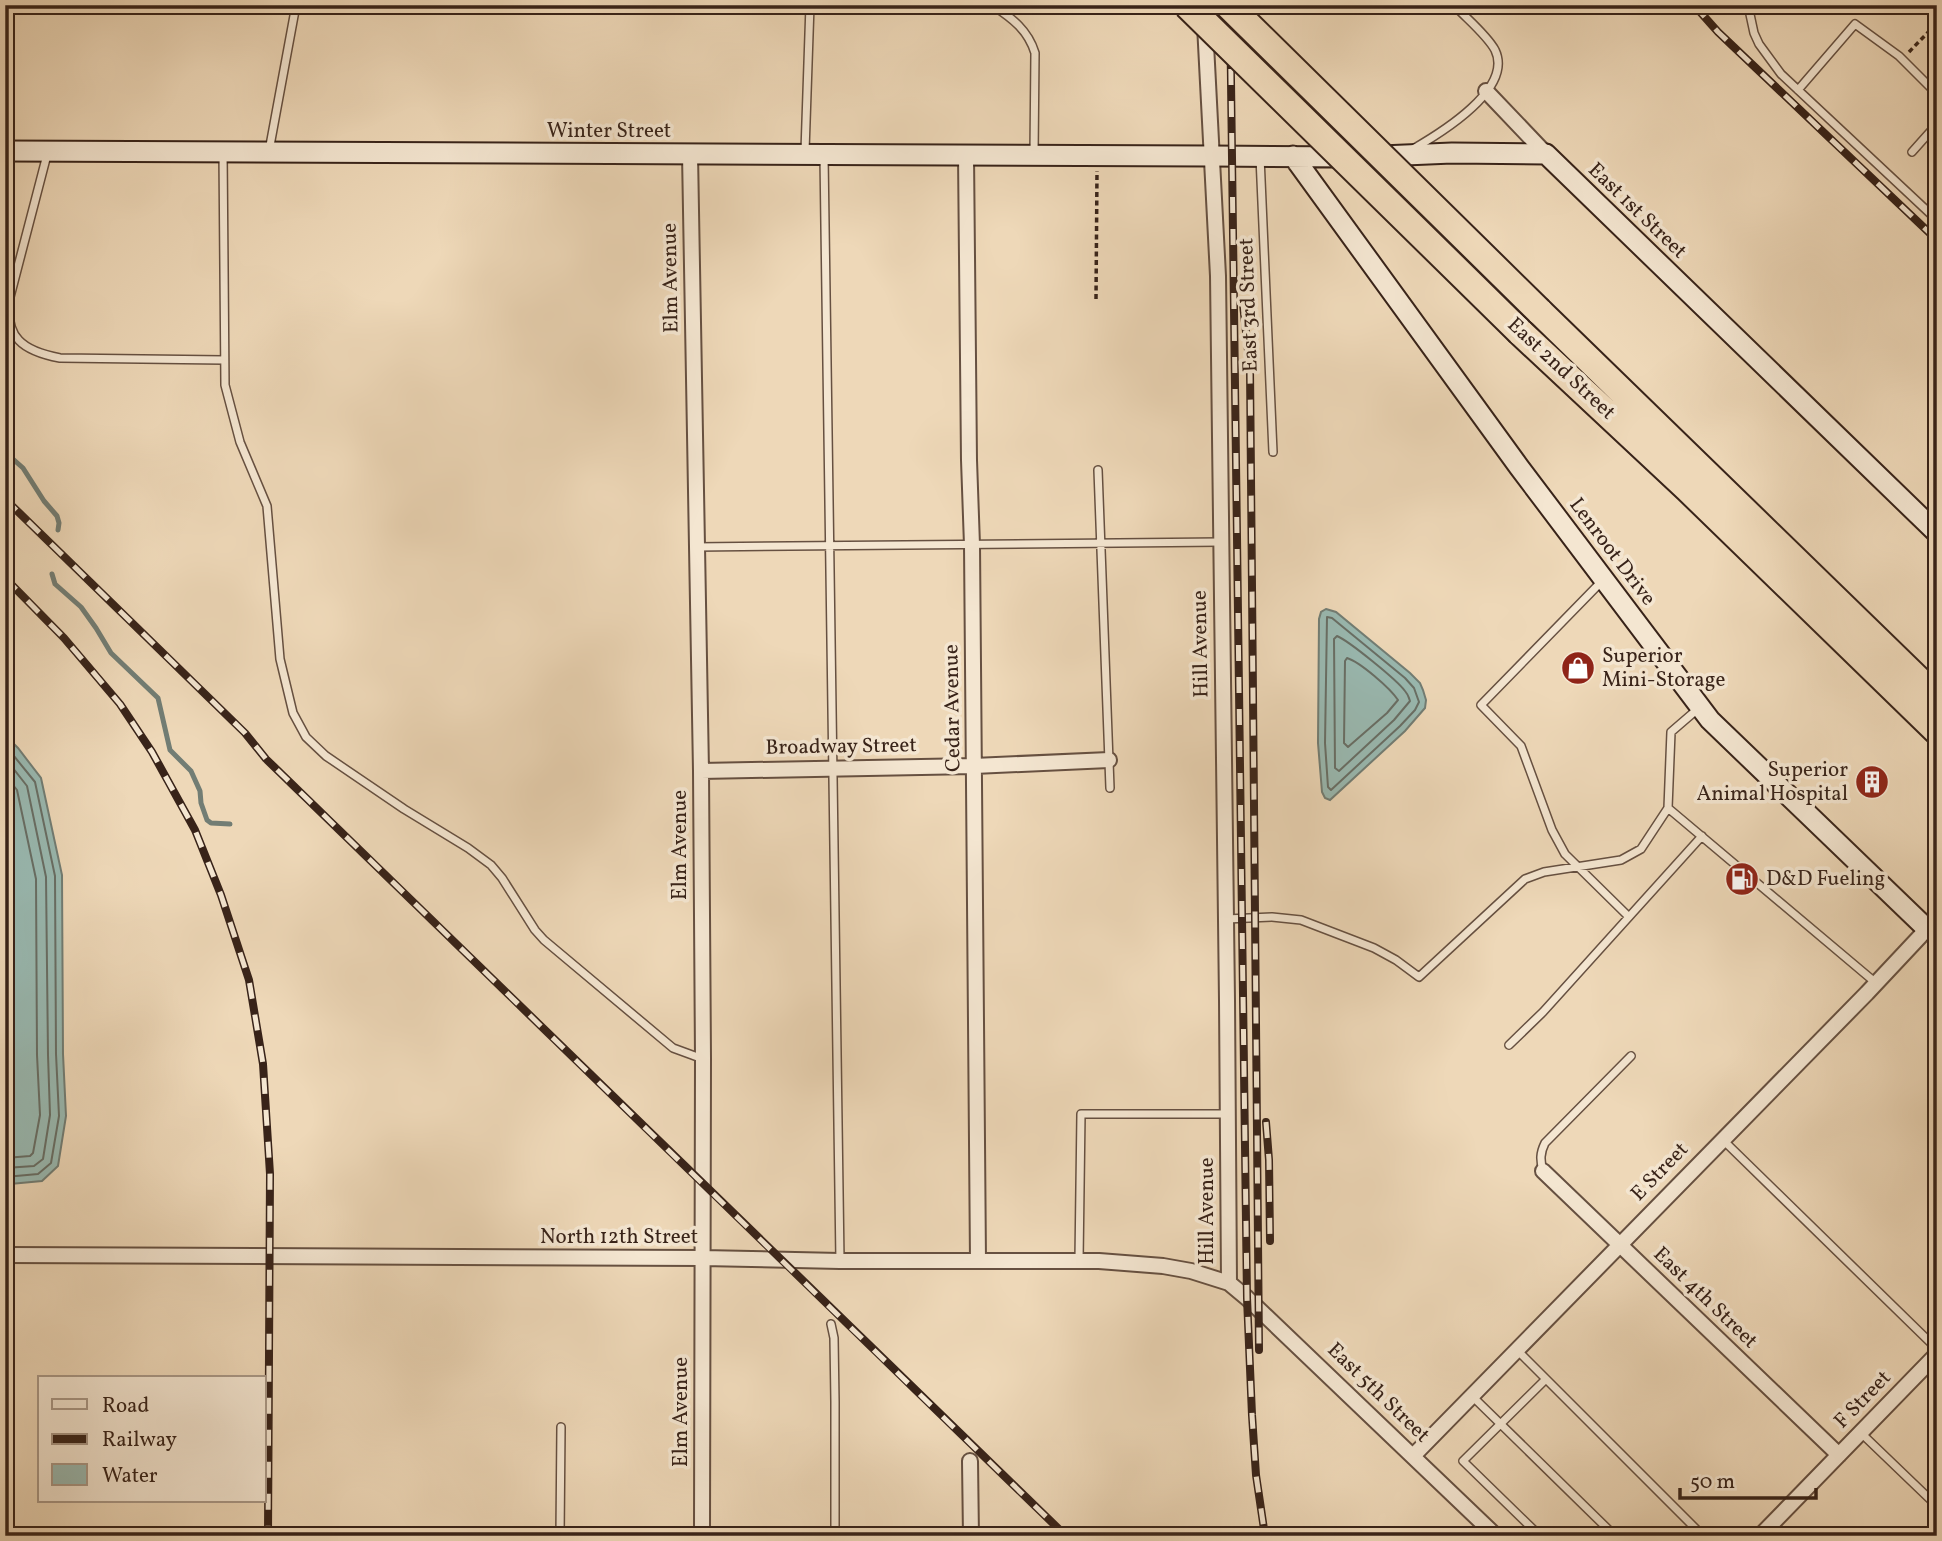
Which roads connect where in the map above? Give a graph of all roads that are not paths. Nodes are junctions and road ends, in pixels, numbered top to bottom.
1 (296, 5) edge
2 (810, 5) edge
3 (992, 5) edge
4 (1187, 5) edge
5 (1204, 5) edge
6 (1228, 5) edge
7 (1454, 5) edge
8 (1748, 5) edge
9 (1798, 90) junction
10 (1486, 91) junction
11 (1937, 94) edge
12 (1937, 124) edge
13 (5, 151) edge
14 (48, 151) junction
15 (223, 151) junction
16 (269, 152) junction
17 (1912, 152) dead end
18 (690, 154) junction
19 (1546, 154) junction
20 (804, 155) junction
21 (824, 155) junction
22 (966, 155) junction
23 (1034, 155) junction
24 (1403, 155) junction
25 (1212, 156) junction
26 (1260, 156) junction
27 (1293, 156) junction
28 (1937, 220) edge
29 (224, 360) junction
30 (1273, 453) dead end
31 (1098, 470) dead end
32 (1937, 533) edge
33 (1101, 542) junction
34 (1221, 542) junction
35 (830, 545) junction
36 (972, 545) junction
37 (696, 547) junction
38 (1604, 580) junction
39 (1937, 698) edge
40 (1700, 706) junction
41 (1937, 731) edge
42 (1109, 760) junction
43 (974, 766) junction
44 (834, 768) junction
45 (701, 771) junction
46 (1110, 788) dead end
47 (1668, 808) junction
48 (1702, 836) junction
49 (1575, 866) junction
50 (1628, 916) junction
51 (1226, 919) junction
52 (1933, 929) edge
53 (1877, 984) junction
54 (1509, 1045) dead end
55 (1631, 1056) dead end
56 (703, 1059) junction
57 (1228, 1115) junction
58 (1723, 1140) junction
59 (1543, 1171) joint
60 (1620, 1245) junction
61 (5, 1255) edge
62 (703, 1258) junction
63 (840, 1261) junction
64 (978, 1261) junction
65 (1080, 1261) junction
66 (1229, 1283) junction
67 (831, 1324) dead end
68 (1517, 1350) junction
69 (1937, 1351) edge
70 (1546, 1379) junction
71 (1472, 1396) junction
72 (1500, 1424) junction
73 (561, 1427) dead end
74 (1861, 1433) junction
75 (1839, 1455) junction
76 (1413, 1456) junction
77 (970, 1461) dead end
78 (1937, 1506) edge
79 (1695, 1532) edge
80 (561, 1536) edge
81 (702, 1536) edge
82 (835, 1536) edge
83 (971, 1536) edge
84 (1496, 1536) edge
85 (1540, 1536) edge
86 (1615, 1536) edge
87 (1703, 1536) edge
88 (1760, 1536) edge

1 - 16 lane
2 - 20 lane
3 - 23 lane
4 - 41 highway, East 2nd Street, bridge
5 - 25 street, Hill Avenue
6 - 39 highway, East 2nd Street, bridge
7 - 10 lane
8 - 9 lane
9 - 11 lane
9 - 28 lane
10 - 19 street
10 - 24 lane
12 - 17 lane
13 - 14 street, Winter Street
14 - 15 street, Winter Street
14 - 29 lane
15 - 16 street, Winter Street
15 - 29 lane
16 - 18 street, Winter Street
18 - 20 street, Winter Street
18 - 37 street, Elm Avenue
19 - 24 street
19 - 32 street, East 1st Street
20 - 21 street, Winter Street
21 - 22 street, Winter Street
21 - 35 lane
22 - 23 street, Winter Street
22 - 36 street, Cedar Avenue
23 - 25 street, Winter Street
24 - 27 street
25 - 26 street
25 - 34 street, Hill Avenue
26 - 27 street
26 - 30 lane, East 3rd Street
27 - 38 street, Lenroot Drive
29 - 56 lane
31 - 33 lane
33 - 34 lane
33 - 36 lane
33 - 42 lane
34 - 51 street, Hill Avenue
35 - 36 lane
35 - 37 lane
35 - 44 lane
36 - 43 street, Cedar Avenue
37 - 45 street, Elm Avenue
38 - 40 street, Lenroot Drive
38 - 49 lane
40 - 47 lane
40 - 52 street, Lenroot Drive
42 - 43 street, Broadway Street
42 - 46 lane
43 - 44 street, Broadway Street
43 - 64 street, Cedar Avenue
44 - 45 street, Broadway Street
44 - 63 lane
45 - 56 street, Elm Avenue
47 - 48 lane
47 - 49 lane
48 - 50 lane
48 - 53 lane
49 - 50 lane
49 - 51 lane
50 - 54 lane
51 - 57 street, Hill Avenue
52 - 53 street, E Street
53 - 58 street, E Street
55 - 59 lane
56 - 62 street, Elm Avenue
57 - 65 lane
57 - 66 street, Hill Avenue
58 - 60 street, E Street
58 - 69 lane
59 - 60 street, East 4th Street
60 - 68 street, E Street
60 - 75 street, East 4th Street
61 - 62 street, North 12th Street
62 - 63 street, North 12th Street
62 - 81 street, Elm Avenue
63 - 64 street, North 12th Street
64 - 65 street, North 12th Street
65 - 66 street, North 12th Street
66 - 76 street, East 5th Street
67 - 82 lane
68 - 70 lane
68 - 71 street, E Street
69 - 74 street, F Street
70 - 72 lane
70 - 79 lane
71 - 72 lane
71 - 76 street, E Street
72 - 85 lane
72 - 86 lane
73 - 80 lane
74 - 75 street, F Street
74 - 78 lane
75 - 88 street, F Street
76 - 84 street, East 5th Street
77 - 83 street
79 - 87 lane

